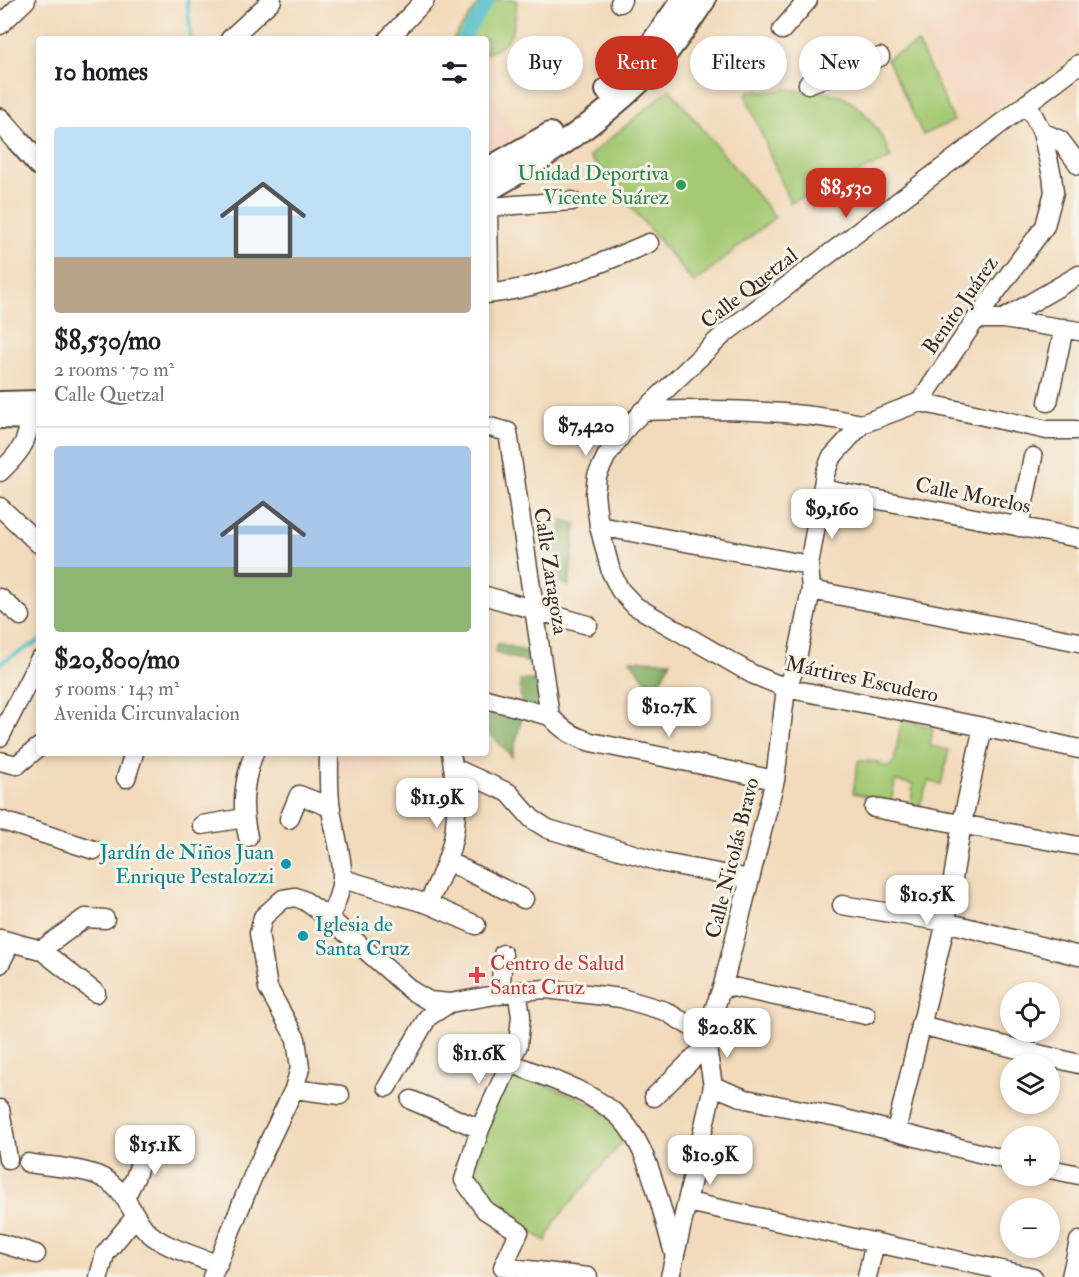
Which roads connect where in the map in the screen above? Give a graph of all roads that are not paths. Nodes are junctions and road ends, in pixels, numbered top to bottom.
1 (26, 0) edge
2 (272, 0) edge
3 (425, 0) edge
4 (683, 0) edge
5 (704, 0) edge
6 (808, 0) edge
7 (0, 25) edge
8 (782, 30) dead end
9 (233, 36) edge
10 (391, 36) edge
11 (1079, 64) edge
12 (1027, 103) junction
13 (0, 120) edge
14 (1042, 132) junction
15 (36, 161) edge
16 (1079, 165) edge
17 (489, 185) edge
18 (489, 186) edge
19 (489, 187) edge
20 (572, 201) dead end
21 (649, 243) dead end
22 (1079, 275) edge
23 (489, 294) edge
24 (976, 319) junction
25 (1003, 319) junction
26 (1071, 329) edge
27 (920, 402) junction
28 (1048, 402) dead end
29 (0, 403) edge
30 (34, 411) edge
31 (642, 411) junction
32 (0, 417) edge
33 (862, 424) junction
34 (489, 427) edge
35 (1076, 429) dead end
36 (1033, 457) dead end
37 (0, 472) edge
38 (822, 489) junction
39 (0, 507) edge
40 (599, 526) junction
41 (1019, 527) junction
42 (1079, 538) edge
43 (36, 541) edge
44 (809, 565) junction
45 (811, 590) junction
46 (489, 597) edge
47 (0, 598) edge
48 (534, 611) junction
49 (21, 616) dead end
50 (588, 625) dead end
51 (1079, 642) edge
52 (35, 667) edge
53 (786, 688) junction
54 (489, 700) edge
55 (550, 717) junction
56 (983, 727) junction
57 (0, 737) edge
58 (36, 749) edge
59 (1079, 749) edge
60 (133, 756) edge
61 (253, 756) edge
62 (329, 756) edge
63 (452, 760) edge
64 (0, 761) edge
65 (126, 778) dead end
66 (775, 780) junction
67 (330, 807) junction
68 (874, 808) dead end
69 (244, 819) junction
70 (289, 819) dead end
71 (0, 820) edge
72 (962, 823) junction
73 (201, 825) dead end
74 (248, 837) dead end
75 (1079, 846) edge
76 (94, 850) dead end
77 (447, 861) junction
78 (343, 879) junction
79 (750, 879) junction
80 (524, 899) dead end
81 (428, 904) junction
82 (842, 905) dead end
83 (328, 918) junction
84 (105, 919) dead end
85 (946, 922) junction
86 (476, 925) dead end
87 (6, 940) edge
88 (41, 950) junction
89 (503, 954) dead end
90 (1079, 956) edge
91 (0, 964) edge
92 (723, 985) junction
93 (96, 993) dead end
94 (509, 993) junction
95 (450, 1003) junction
96 (866, 1015) dead end
97 (920, 1025) junction
98 (705, 1041) junction
99 (508, 1062) junction
100 (1079, 1064) edge
101 (713, 1086) junction
102 (387, 1087) dead end
103 (294, 1089) junction
104 (340, 1095) dead end
105 (654, 1097) dead end
106 (411, 1100) dead end
107 (1, 1114) edge
108 (480, 1129) junction
109 (896, 1131) junction
110 (148, 1140) dead end
111 (1000, 1158) edge
112 (8, 1159) dead end
113 (28, 1163) dead end
114 (1060, 1171) edge
115 (1079, 1174) edge
116 (125, 1198) junction
117 (688, 1202) junction
118 (136, 1216) junction
119 (1079, 1241) edge
120 (875, 1242) junction
121 (0, 1243) edge
122 (36, 1254) dead end
123 (675, 1255) junction
124 (215, 1273) edge
125 (99, 1277) edge
126 (588, 1277) edge
127 (670, 1277) edge
128 (867, 1277) edge
129 (1034, 1277) edge
130 (1071, 1277) edge

1 - 7 street
2 - 9 street
3 - 10 street
4 - 17 main road
5 - 18 main road
6 - 8 street
11 - 12 street, Calle Quetzal
12 - 14 street, Benito Juárez
12 - 31 street, Calle Quetzal
13 - 15 main road
14 - 16 street
14 - 24 street, Benito Juárez
19 - 20 street
21 - 23 street
22 - 25 street
24 - 25 street
24 - 27 street, Benito Juárez
25 - 26 street
26 - 28 street
27 - 33 street
27 - 35 street
29 - 30 main road
30 - 32 main road
30 - 37 street
31 - 33 street
31 - 40 street, Calle Quetzal
33 - 38 street
34 - 48 street, Calle Zaragoza
36 - 41 street
38 - 41 street, Calle Morelos
38 - 44 street, Calle Nicolás Bravo
39 - 43 street
40 - 44 street
40 - 53 street, Mártires Escudero
41 - 42 street, Calle Morelos
44 - 45 street, Calle Nicolás Bravo
45 - 51 street
45 - 53 street, Calle Nicolás Bravo
46 - 48 street
47 - 49 street
48 - 50 street
48 - 55 street, Calle Zaragoza
52 - 57 street
53 - 56 street, Mártires Escudero
53 - 66 street, Calle Nicolás Bravo
54 - 55 street
55 - 66 street
56 - 59 street, Mártires Escudero
56 - 72 street
58 - 64 street
60 - 65 street
61 - 69 street
62 - 67 street
63 - 77 street
63 - 79 street
66 - 79 street, Calle Nicolás Bravo
67 - 70 street
67 - 78 street
68 - 72 street
69 - 73 street
69 - 74 street
71 - 76 street
72 - 75 street
72 - 85 street
77 - 80 street
77 - 81 street
78 - 81 street
78 - 83 street
79 - 92 street, Calle Nicolás Bravo
81 - 86 street
82 - 85 street
83 - 95 street
83 - 103 street
84 - 88 street
85 - 90 street
85 - 97 street
87 - 88 street
87 - 91 street
88 - 93 street
89 - 94 street
92 - 96 street
92 - 98 street, Calle Nicolás Bravo
94 - 95 street
94 - 98 street
94 - 99 street
95 - 102 street
97 - 100 street
97 - 109 street
98 - 101 street
98 - 105 street
99 - 108 street
99 - 123 street
101 - 109 street
101 - 117 street
103 - 104 street
103 - 124 street
106 - 108 street
107 - 112 street
108 - 126 street
109 - 111 street
110 - 116 street
113 - 116 street
114 - 115 street
116 - 118 street
117 - 120 street
117 - 123 street
118 - 124 street
118 - 125 street
119 - 130 street
120 - 128 street
120 - 129 street
121 - 122 street
123 - 127 street

